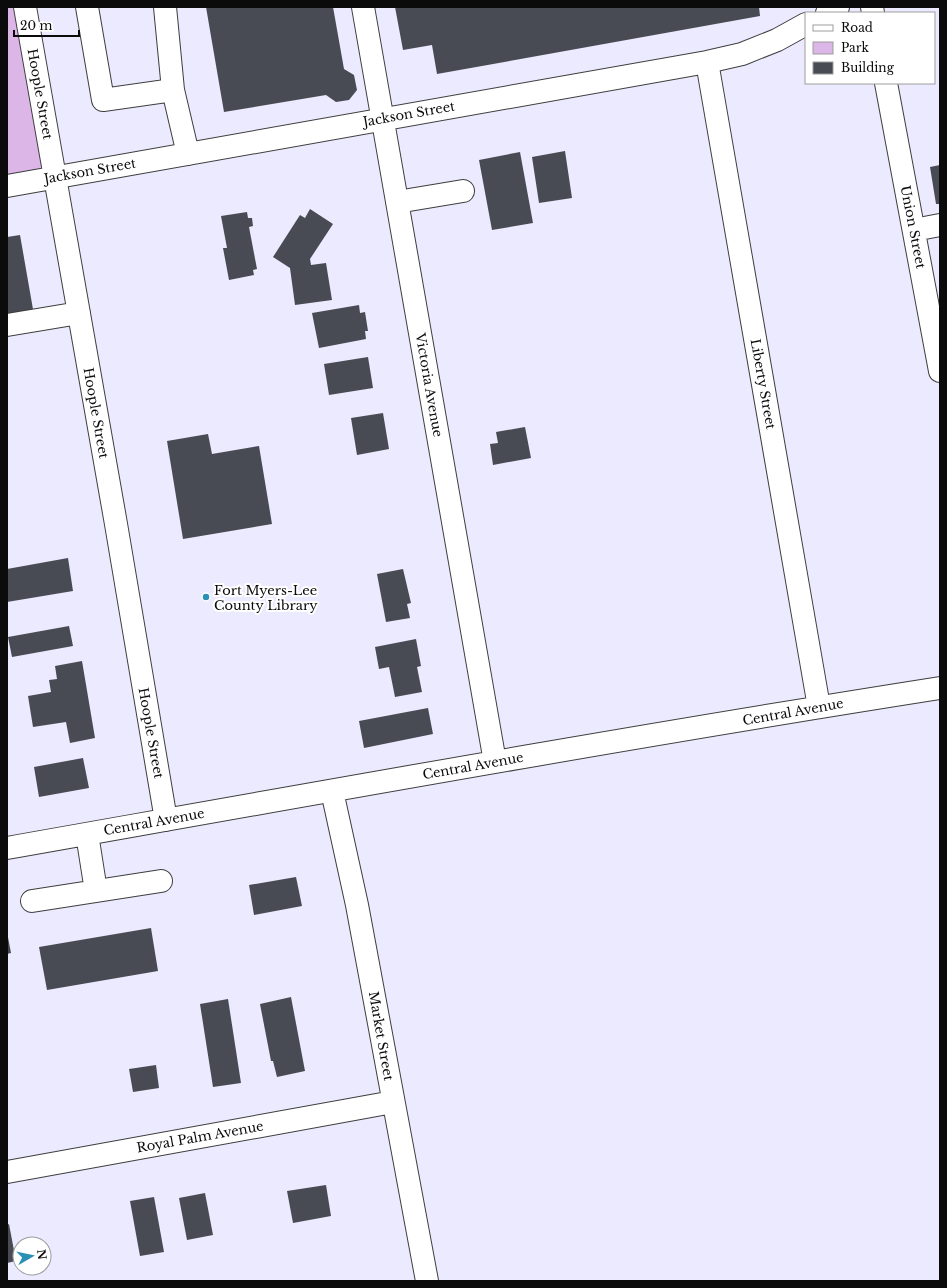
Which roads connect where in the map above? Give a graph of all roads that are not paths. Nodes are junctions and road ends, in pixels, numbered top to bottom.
1 (25, 7) edge
2 (87, 7) edge
3 (165, 7) edge
4 (363, 7) edge
5 (838, 7) edge
6 (829, 12) edge
7 (805, 25) edge
8 (707, 62) junction
9 (886, 84) edge
10 (173, 90) junction
11 (383, 119) junction
12 (188, 154) junction
13 (55, 177) junction
14 (7, 186) edge
15 (463, 191) dead end
16 (397, 202) junction
17 (940, 225) edge
18 (914, 230) junction
19 (79, 313) junction
20 (7, 325) edge
21 (940, 371) edge
22 (940, 688) edge
23 (819, 707) junction
24 (495, 762) junction
25 (332, 791) junction
26 (166, 820) junction
27 (87, 834) junction
28 (7, 848) edge
29 (161, 881) dead end
30 (96, 891) junction
31 (32, 901) dead end
32 (393, 1102) junction
33 (7, 1172) edge
34 (426, 1281) edge

1 - 13 street, Hoople Street
2 - 10 street
3 - 10 street
4 - 11 street, Victoria Avenue
5 - 6 street
7 - 8 street, Jackson Street
8 - 11 street, Jackson Street
8 - 23 street, Liberty Street
9 - 18 street, Union Street
10 - 12 street
11 - 12 street, Jackson Street
11 - 16 street, Victoria Avenue
12 - 13 street, Jackson Street
13 - 14 street, Jackson Street
13 - 19 street, Hoople Street
15 - 16 street
16 - 24 street, Victoria Avenue
17 - 18 street
18 - 21 street, Union Street
19 - 20 street
19 - 26 street, Hoople Street
22 - 23 street, Central Avenue
23 - 24 street, Central Avenue
24 - 25 street, Central Avenue
25 - 26 street, Central Avenue
25 - 32 street, Market Street
26 - 27 street, Central Avenue
27 - 28 street, Central Avenue
27 - 30 street
29 - 30 street
30 - 31 street
32 - 33 street, Royal Palm Avenue
32 - 34 street, Market Street

